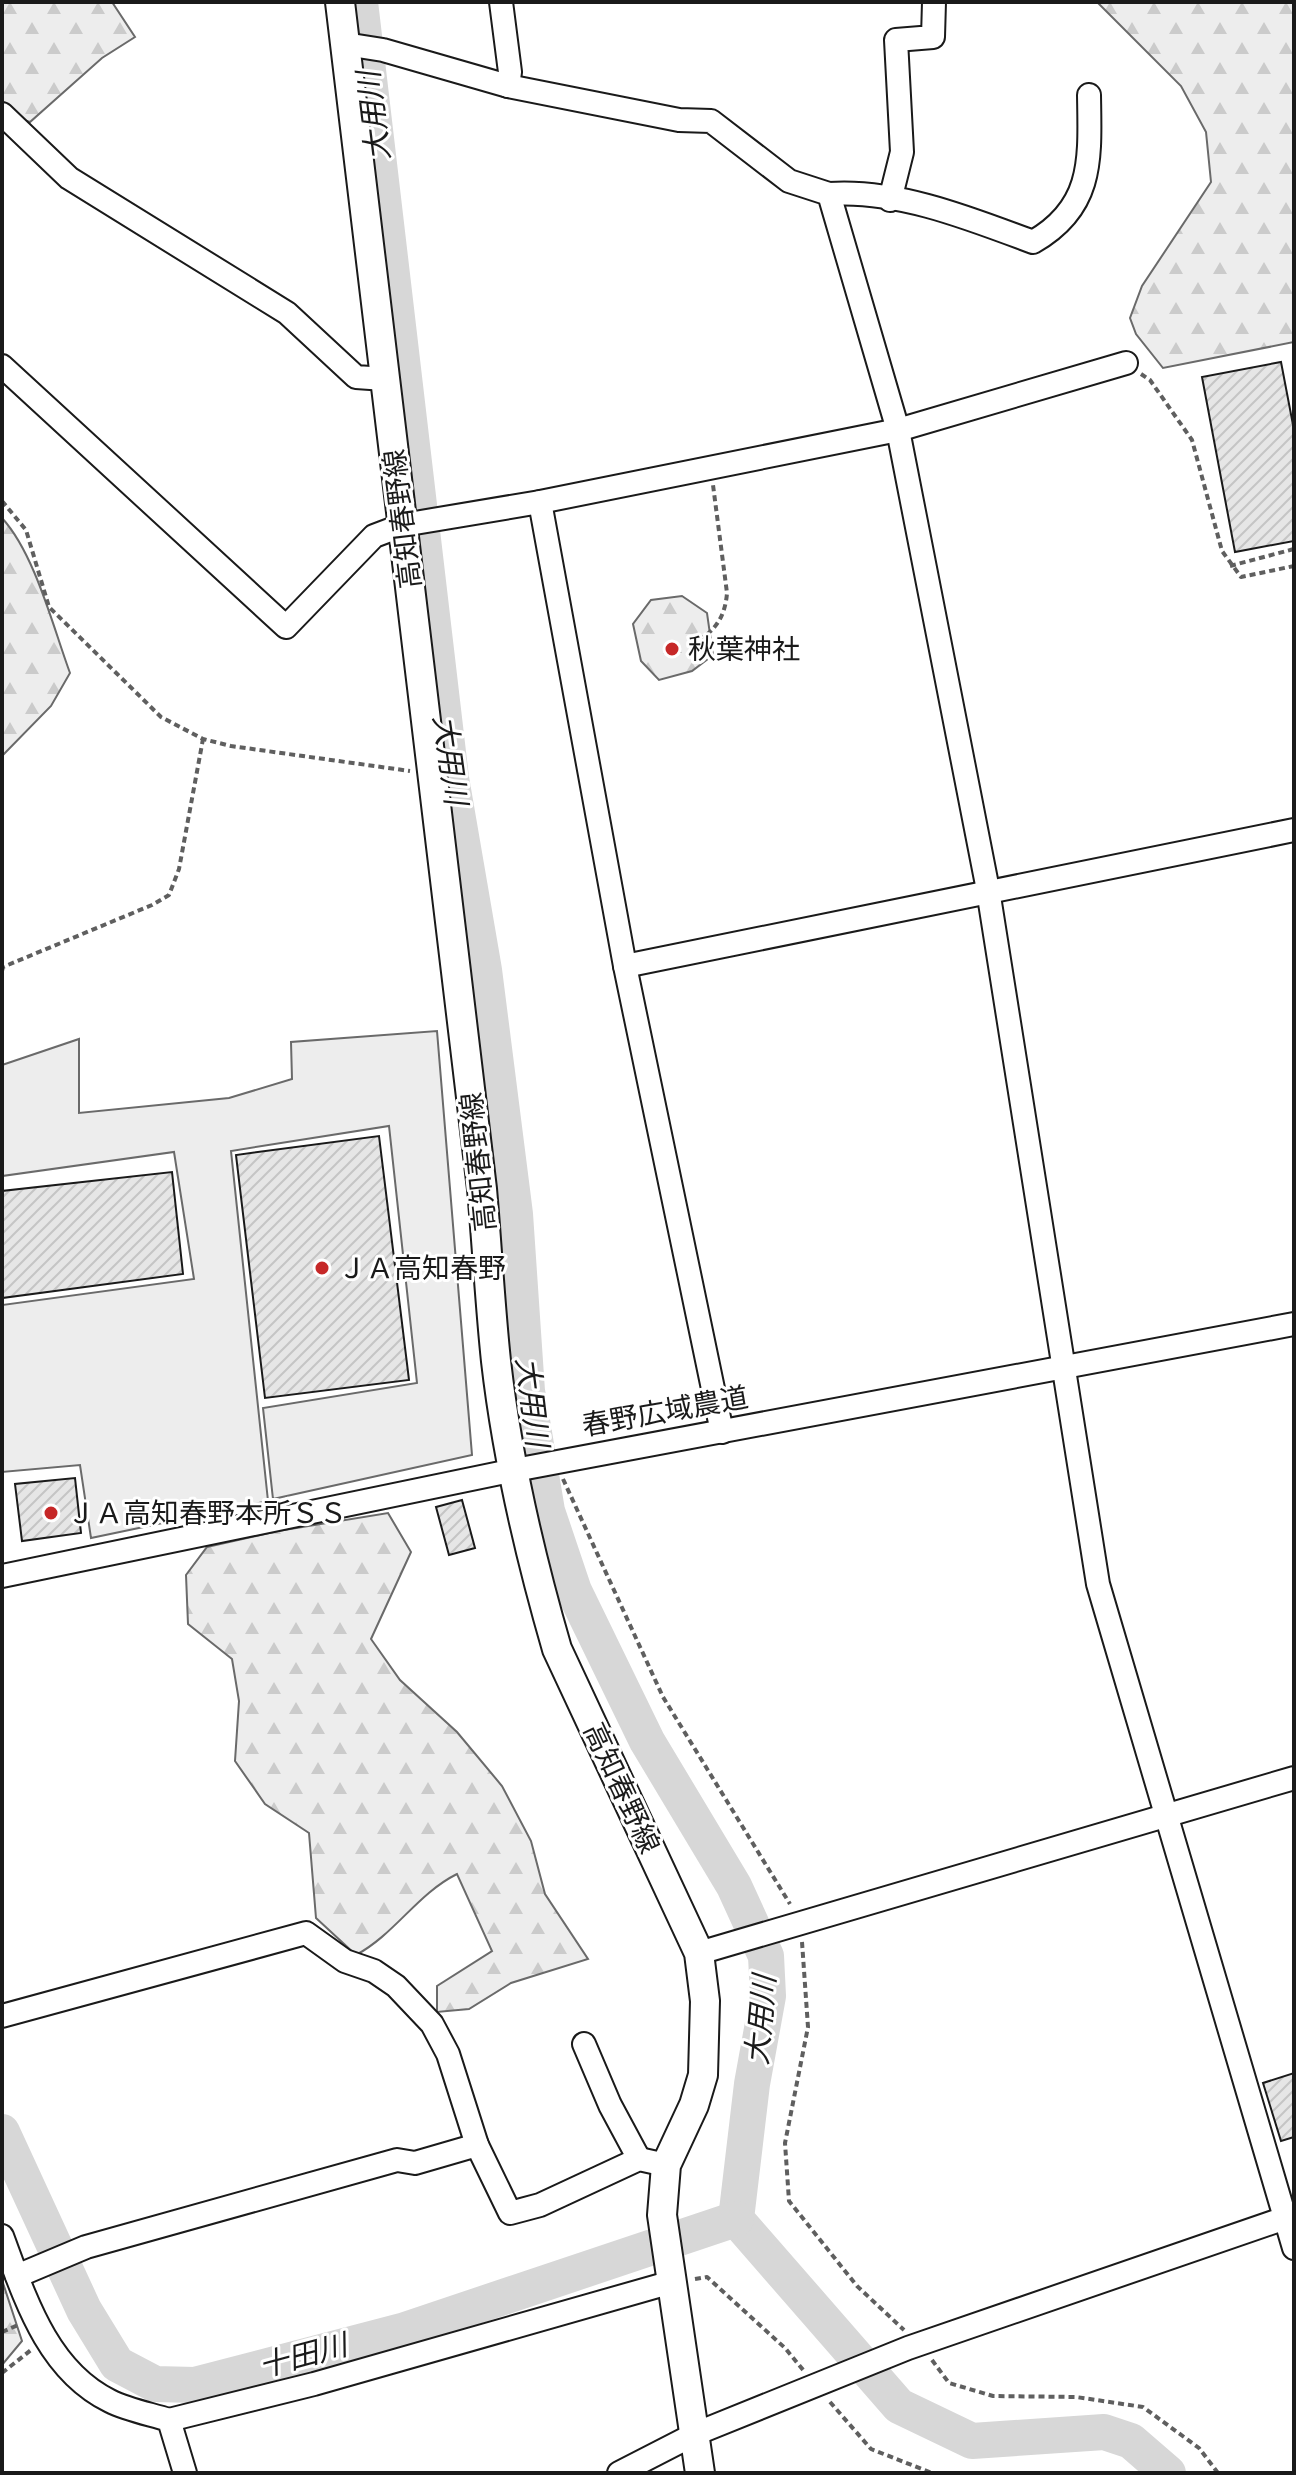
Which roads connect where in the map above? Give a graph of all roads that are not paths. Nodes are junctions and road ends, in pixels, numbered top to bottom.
1 (340, 2) edge
2 (501, 2) edge
3 (934, 2) edge
4 (351, 45) junction
5 (508, 86) junction
6 (1089, 95) dead end
7 (2, 114) edge
8 (829, 194) junction
9 (890, 200) junction
10 (1126, 363) road end
11 (2, 366) edge
12 (385, 379) junction
13 (898, 430) junction
14 (540, 502) junction
15 (417, 522) junction
16 (1294, 830) edge
17 (988, 890) junction
18 (625, 966) junction
19 (1294, 1324) edge
20 (1065, 1367) junction
21 (722, 1432) junction
22 (515, 1470) junction
23 (2, 1576) edge
24 (1294, 1778) edge
25 (1169, 1817) junction
26 (711, 1949) junction
27 (2, 2016) edge
28 (584, 2044) dead end
29 (477, 2145) junction
30 (652, 2162) junction
31 (1290, 2216) edge
32 (2, 2236) edge
33 (1294, 2248) edge
34 (17, 2276) junction
35 (672, 2279) junction
36 (169, 2420) junction
37 (695, 2434) junction
38 (185, 2473) edge
39 (619, 2473) edge
40 (700, 2473) edge

1 - 4 main road, 高知春野線
2 - 5 street
3 - 9 street
4 - 5 street
4 - 12 main road, 高知春野線
5 - 8 street
6 - 9 street
7 - 12 street
8 - 9 street
8 - 13 street
10 - 13 street
11 - 15 street
12 - 15 main road, 高知春野線
13 - 14 street
13 - 17 street
14 - 15 street
14 - 18 street
15 - 22 main road, 高知春野線
16 - 17 street
17 - 18 street
17 - 20 street
18 - 21 street
19 - 20 street, 春野広域農道
20 - 21 street, 春野広域農道
20 - 25 street
21 - 22 street, 春野広域農道
22 - 23 street, 春野広域農道
22 - 26 main road, 高知春野線
24 - 25 street
25 - 26 street
25 - 31 street
26 - 30 main road, 高知春野線
27 - 29 street
28 - 30 street
29 - 30 street
29 - 34 street
30 - 35 main road, 高知春野線
31 - 33 street
31 - 37 street
32 - 34 street
34 - 36 street
35 - 36 street
35 - 37 main road, 高知春野線
36 - 38 street
37 - 39 street
37 - 40 main road, 高知春野線

